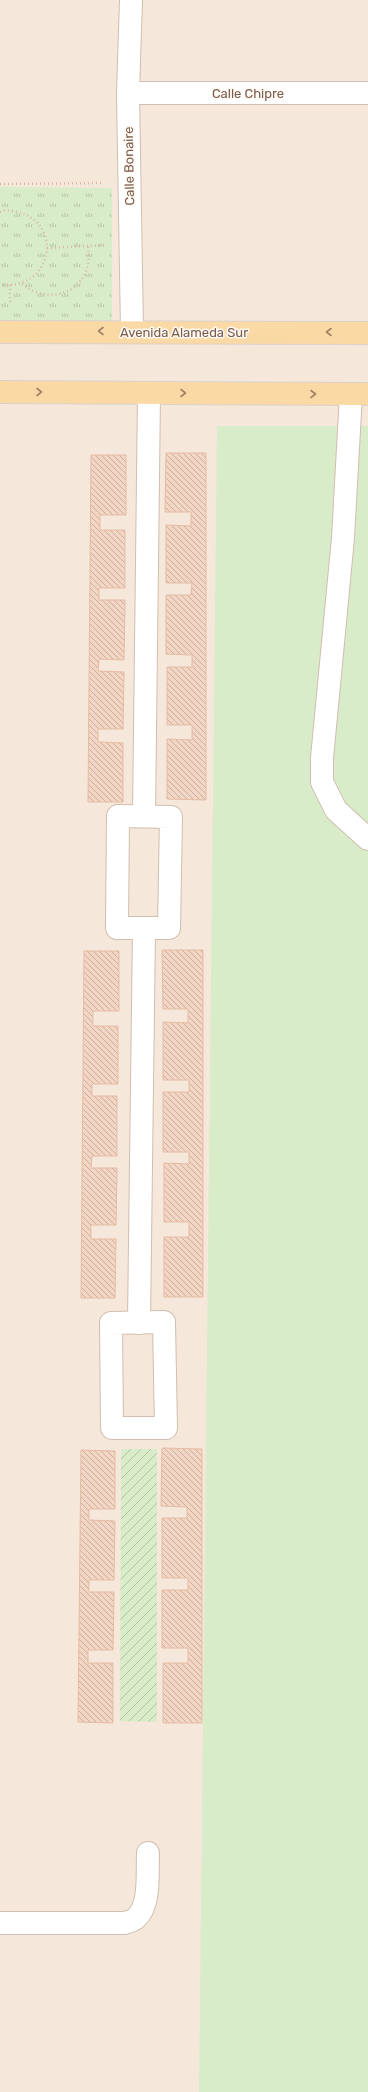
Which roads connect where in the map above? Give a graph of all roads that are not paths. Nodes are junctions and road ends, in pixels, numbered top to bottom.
1 (131, 0) edge
2 (128, 93) junction
3 (368, 93) edge
4 (5, 322) edge
5 (132, 331) junction
6 (368, 333) edge
7 (0, 392) edge
8 (149, 393) junction
9 (360, 394) edge
10 (144, 816) junction
11 (368, 839) edge
12 (144, 928) junction
13 (139, 1323) junction
14 (148, 1853) dead end
15 (0, 1923) edge

1 - 2 street, Calle Bonaire
2 - 3 street, Calle Chipre
2 - 5 street, Calle Bonaire
5 -> 4 main road, Avenida Alameda Sur
6 -> 5 main road, Avenida Alameda Sur
7 -> 8 main road
8 -> 9 main road
8 - 10 street
9 - 11 street
10 - 12 street
10 - 12 street
12 - 13 street
13 - 13 street
14 - 15 street

